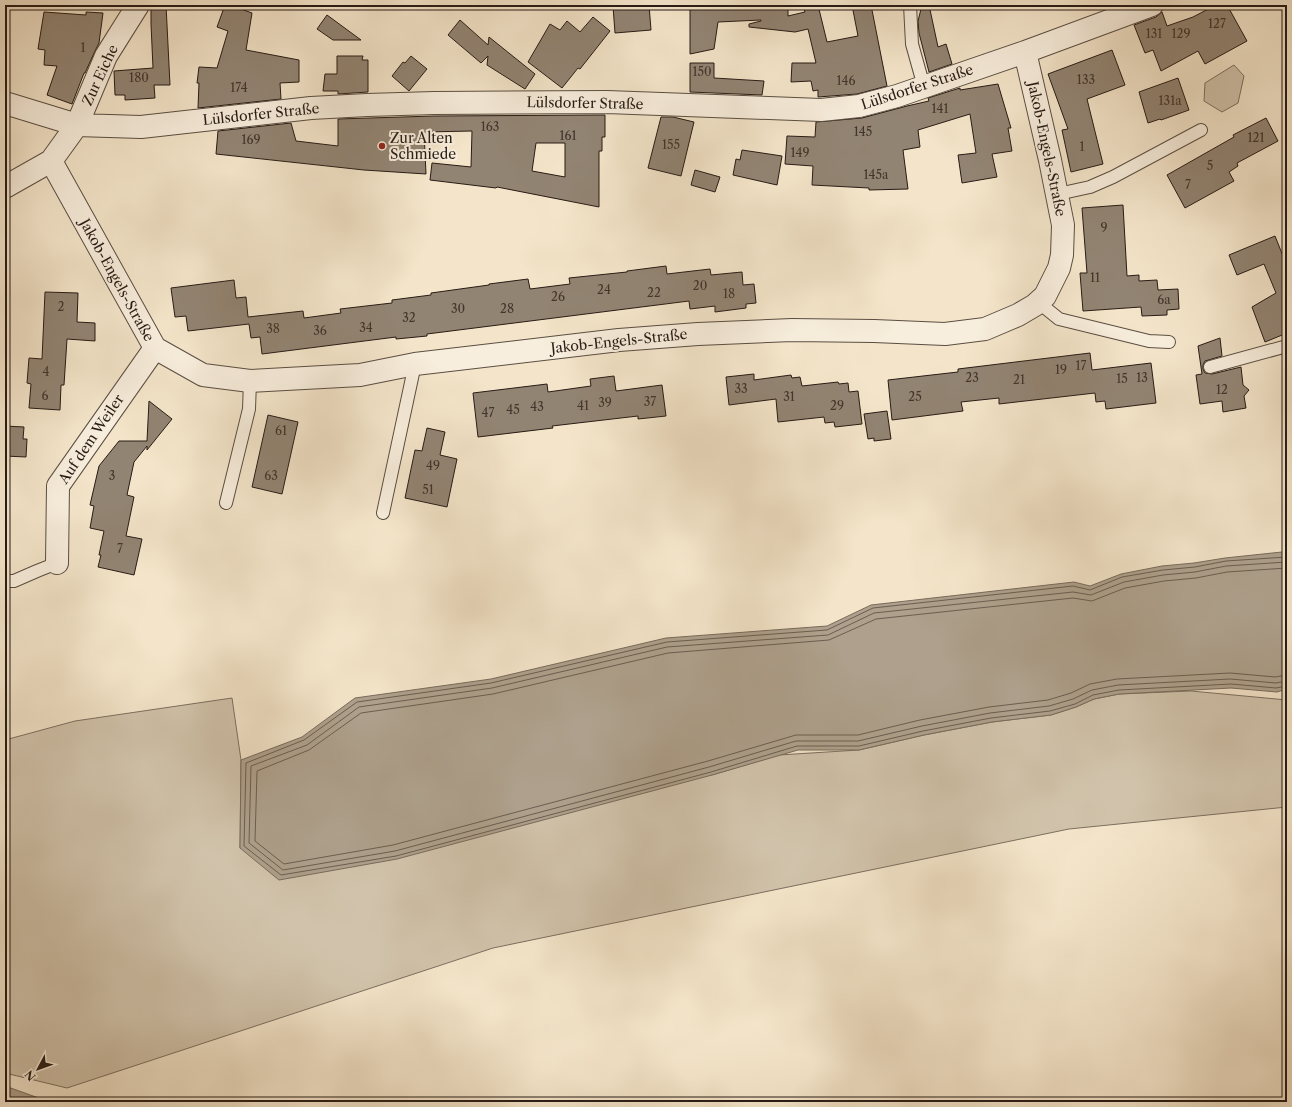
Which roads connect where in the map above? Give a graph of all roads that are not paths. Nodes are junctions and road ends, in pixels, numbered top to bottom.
1 (138, 5) edge
2 (910, 5) edge
3 (1152, 5) edge
4 (1025, 52) junction
5 (924, 86) junction
6 (5, 103) edge
7 (77, 125) junction
8 (1201, 130) dead end
9 (51, 161) junction
10 (5, 187) edge
11 (1058, 194) junction
12 (1038, 302) junction
13 (1169, 342) dead end
14 (1287, 346) edge
15 (155, 348) junction
16 (415, 364) junction
17 (1210, 367) dead end
18 (250, 381) junction
19 (226, 504) dead end
20 (383, 513) dead end
21 (57, 563) joint
22 (5, 581) edge

1 - 7 street, Zur Eiche
2 - 5 lane
3 - 4 street, Lülsdorfer Straße
4 - 5 street, Lülsdorfer Straße
4 - 11 street, Jakob-Engels-Straße
5 - 7 street, Lülsdorfer Straße
6 - 7 street, Lülsdorfer Straße
7 - 9 street, Zur Eiche
8 - 11 lane
9 - 10 street
9 - 15 street, Jakob-Engels-Straße
11 - 12 street, Jakob-Engels-Straße
12 - 13 lane
12 - 16 street, Jakob-Engels-Straße
14 - 17 lane
15 - 18 street, Jakob-Engels-Straße
15 - 21 street, Auf dem Weiler
16 - 18 street, Jakob-Engels-Straße
16 - 20 lane
18 - 19 lane
21 - 22 lane

